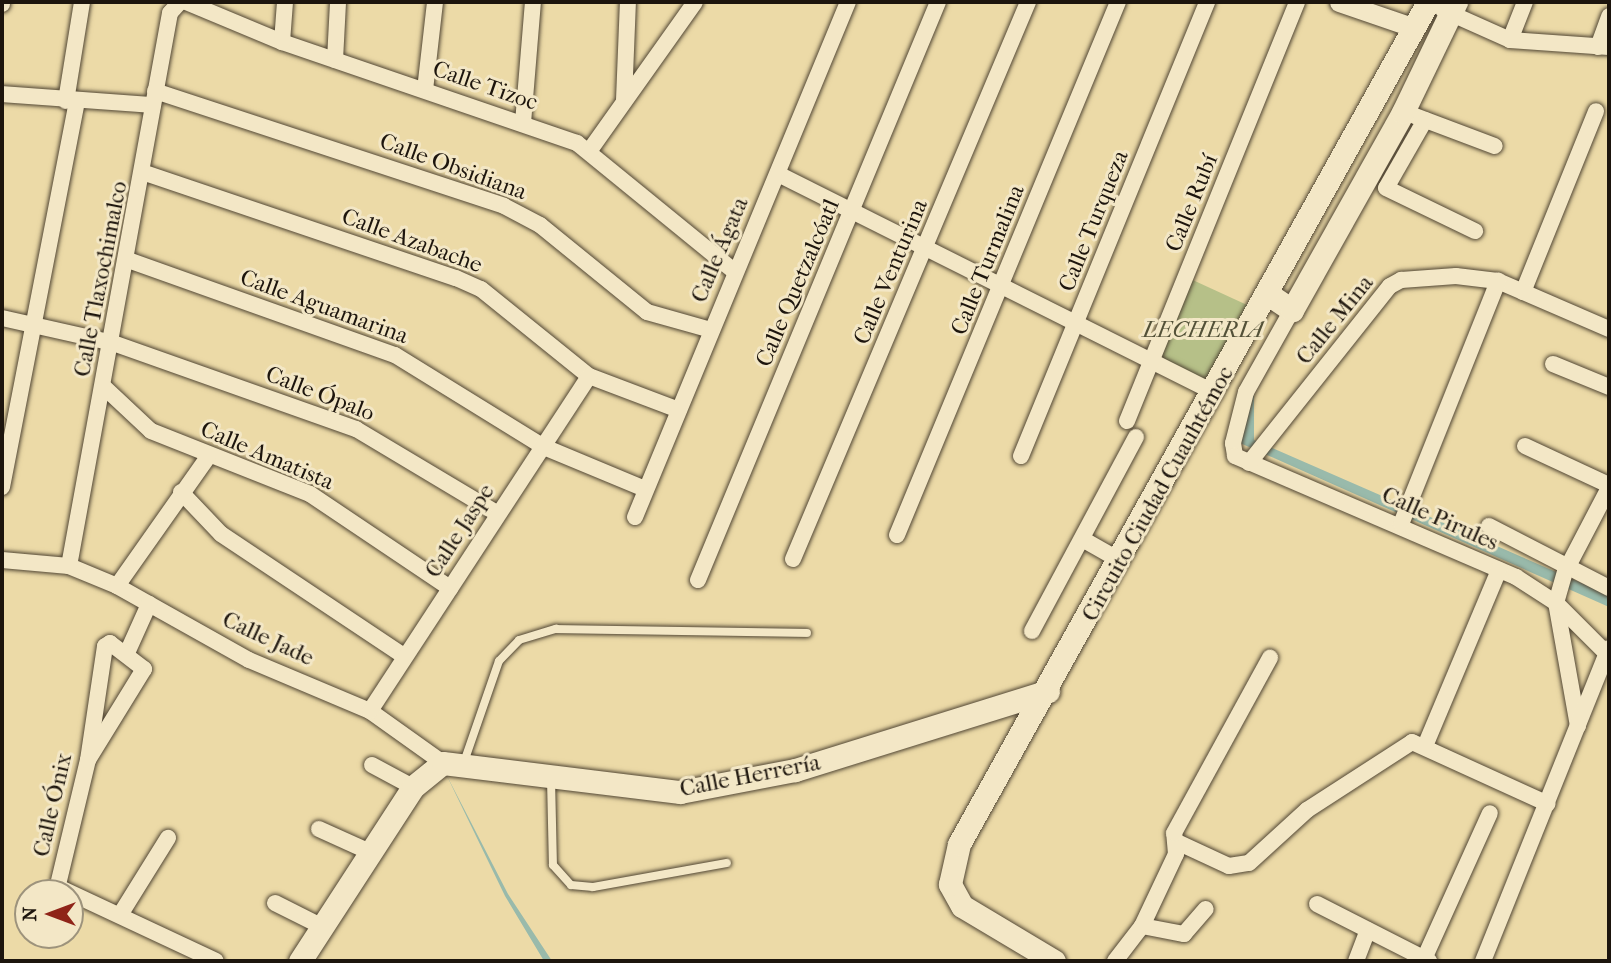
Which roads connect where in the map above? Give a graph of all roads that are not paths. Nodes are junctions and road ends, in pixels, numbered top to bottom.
1 (82, 2) edge
2 (180, 2) edge
3 (186, 2) edge
4 (285, 2) edge
5 (338, 2) edge
6 (435, 2) edge
7 (533, 2) edge
8 (628, 2) edge
9 (695, 2) edge
10 (848, 2) edge
11 (938, 2) edge
12 (1028, 2) edge
13 (1118, 2) edge
14 (1207, 2) edge
15 (1297, 2) edge
16 (1339, 2) edge
17 (1428, 2) edge
18 (1525, 2) edge
19 (1453, 7) edge
20 (1609, 16) edge
21 (1412, 27) junction
22 (1510, 40) junction
23 (282, 42) junction
24 (1603, 47) edge
25 (335, 60) junction
26 (425, 90) junction
27 (2, 94) edge
28 (154, 98) junction
29 (624, 100) junction
30 (71, 101) junction
31 (1596, 111) dead end
32 (1403, 112) junction
33 (1425, 120) junction
34 (523, 123) junction
35 (1495, 146) dead end
36 (590, 150) junction
37 (145, 173) junction
38 (778, 174) junction
39 (853, 212) junction
40 (1475, 231) dead end
41 (927, 248) junction
42 (128, 260) junction
43 (735, 272) junction
44 (1498, 281) junction
45 (1003, 284) junction
46 (1523, 292) junction
47 (1268, 294) junction
48 (1292, 310) junction
49 (2, 318) edge
50 (1079, 321) junction
51 (35, 322) junction
52 (1609, 329) edge
53 (711, 330) junction
54 (113, 343) junction
55 (1154, 359) junction
56 (1553, 364) dead end
57 (589, 376) junction
58 (104, 387) junction
59 (1609, 387) edge
60 (1215, 393) junction
61 (679, 410) junction
62 (1127, 421) dead end
63 (1136, 437) dead end
64 (1525, 446) dead end
65 (544, 447) junction
66 (1252, 454) junction
67 (1021, 456) dead end
68 (208, 457) junction
69 (2, 487) edge
70 (1609, 487) edge
71 (646, 489) junction
72 (181, 492) junction
73 (498, 514) junction
74 (1405, 515) junction
75 (635, 517) dead end
76 (1489, 526) dead end
77 (897, 535) dead end
78 (1084, 540) junction
79 (793, 559) dead end
80 (2, 560) edge
81 (1121, 561) junction
82 (69, 566) junction
83 (1499, 570) junction
84 (1567, 570) junction
85 (698, 580) dead end
86 (117, 586) junction
87 (450, 587) junction
88 (1609, 588) edge
89 (1558, 597) junction
90 (149, 604) junction
91 (1032, 631) dead end
92 (807, 634) dead end
93 (1608, 651) edge
94 (127, 653) junction
95 (404, 656) junction
96 (1270, 658) dead end
97 (1048, 691) junction
98 (370, 711) junction
99 (1578, 726) junction
100 (1425, 746) junction
101 (88, 760) junction
102 (453, 764) junction
103 (372, 765) dead end
104 (551, 776) junction
105 (414, 787) junction
106 (1548, 804) junction
107 (1490, 813) dead end
108 (319, 829) dead end
109 (167, 838) dead end
110 (1177, 842) junction
111 (370, 852) junction
112 (727, 863) dead end
113 (60, 879) edge
114 (84, 901) edge
115 (275, 903) dead end
116 (1318, 904) dead end
117 (1206, 909) dead end
118 (120, 915) junction
119 (321, 926) junction
120 (1142, 926) junction
121 (1368, 930) junction
122 (1427, 960) edge
123 (216, 961) edge
124 (300, 961) edge
125 (1054, 961) edge
126 (1115, 961) edge
127 (1356, 961) edge
128 (1482, 961) edge

1 - 30 street
2 - 28 street, Calle Tlaxochimalco
3 - 23 street, Calle Tizoc
4 - 23 street
5 - 25 street
6 - 26 street
7 - 34 street
8 - 29 street
9 - 29 street
10 - 38 street, Calle Ágata
11 - 39 street, Calle Quetzalcóatl
12 - 41 street, Calle Venturina
13 - 45 street, Calle Turmalina
14 - 50 street, Calle Turqueza
15 - 55 street, Calle Rubí
16 - 21 street
17 - 19 street
17 - 21 main road, Circuito Ciudad Cuauhtémoc
18 - 22 street
19 - 22 street
19 - 32 main road
20 - 24 street
21 - 47 main road, Circuito Ciudad Cuauhtémoc
22 - 24 street
23 - 25 street, Calle Tizoc
25 - 26 street, Calle Tizoc
26 - 34 street, Calle Tizoc
27 - 30 street, Calle Obsidiana
28 - 30 street, Calle Obsidiana
28 - 37 street, Calle Tlaxochimalco
28 - 53 street, Calle Obsidiana
29 - 36 street
30 - 51 street
31 - 46 street
32 - 33 street
32 - 48 main road
33 - 35 street
33 - 40 street
34 - 36 street, Calle Tizoc
36 - 43 street, Calle Tizoc
37 - 42 street, Calle Tlaxochimalco
37 - 57 street, Calle Azabache
38 - 39 street
38 - 43 street, Calle Ágata
39 - 41 street
39 - 85 street, Calle Quetzalcóatl
41 - 45 street
41 - 79 street, Calle Venturina
42 - 54 street, Calle Tlaxochimalco
42 - 65 street, Calle Aguamarina
43 - 53 street, Calle Ágata
44 - 46 street, Calle Mina
44 - 66 street, Calle Mina
44 - 74 street
45 - 50 street
45 - 77 street, Calle Turmalina
46 - 52 street, Calle Mina
47 - 48 main road
47 - 60 main road, Circuito Ciudad Cuauhtémoc
48 - 66 street
49 - 51 street, Calle Ópalo
50 - 55 street
50 - 67 street, Calle Turqueza
51 - 54 street, Calle Ópalo
51 - 69 street
53 - 61 street, Calle Ágata
54 - 58 street, Calle Tlaxochimalco
54 - 73 street, Calle Ópalo
55 - 60 street
55 - 62 street, Calle Rubí
56 - 59 street
57 - 61 street, Calle Azabache
57 - 65 street, Calle Jaspe
58 - 68 street, Calle Amatista
58 - 82 street, Calle Tlaxochimalco
60 - 81 main road, Circuito Ciudad Cuauhtémoc
61 - 71 street, Calle Ágata
63 - 78 street
64 - 70 street
65 - 71 street, Calle Aguamarina
65 - 73 street, Calle Jaspe
66 - 74 street, Calle Pirules
68 - 72 street
68 - 87 street, Calle Amatista
70 - 84 street
71 - 75 street, Calle Ágata
72 - 86 street
72 - 95 street
73 - 87 street, Calle Jaspe
74 - 83 street, Calle Pirules
76 - 84 street
78 - 81 street
78 - 91 street
80 - 82 street, Calle Jade
81 - 97 main road, Circuito Ciudad Cuauhtémoc
82 - 86 street, Calle Jade
83 - 89 street, Calle Pirules
83 - 100 street
84 - 88 street
84 - 89 street
86 - 90 street, Calle Jade
87 - 95 street, Calle Jaspe
89 - 93 street, Calle Pirules
89 - 99 street
90 - 94 street
90 - 98 street, Calle Jade
92 - 102 lane
93 - 99 street
94 - 101 street
94 - 101 street, Calle Ónix
95 - 98 street, Calle Jaspe
96 - 110 street
97 - 104 main road, Calle Herrería
97 - 125 main road, Circuito Ciudad Cuauhtémoc
98 - 102 street, Calle Jade
99 - 106 street
100 - 106 street
100 - 110 street
101 - 113 street, Calle Ónix
102 - 104 main road, Calle Herrería
102 - 105 main road
103 - 105 street
104 - 112 lane
105 - 111 main road
106 - 128 street
107 - 122 street
108 - 111 street
109 - 118 street
110 - 120 street
111 - 119 main road
114 - 118 street, Calle Ónix
115 - 119 street
116 - 121 street
117 - 120 street
118 - 123 street, Calle Ónix
119 - 124 main road
120 - 126 street
121 - 122 street
121 - 127 street

